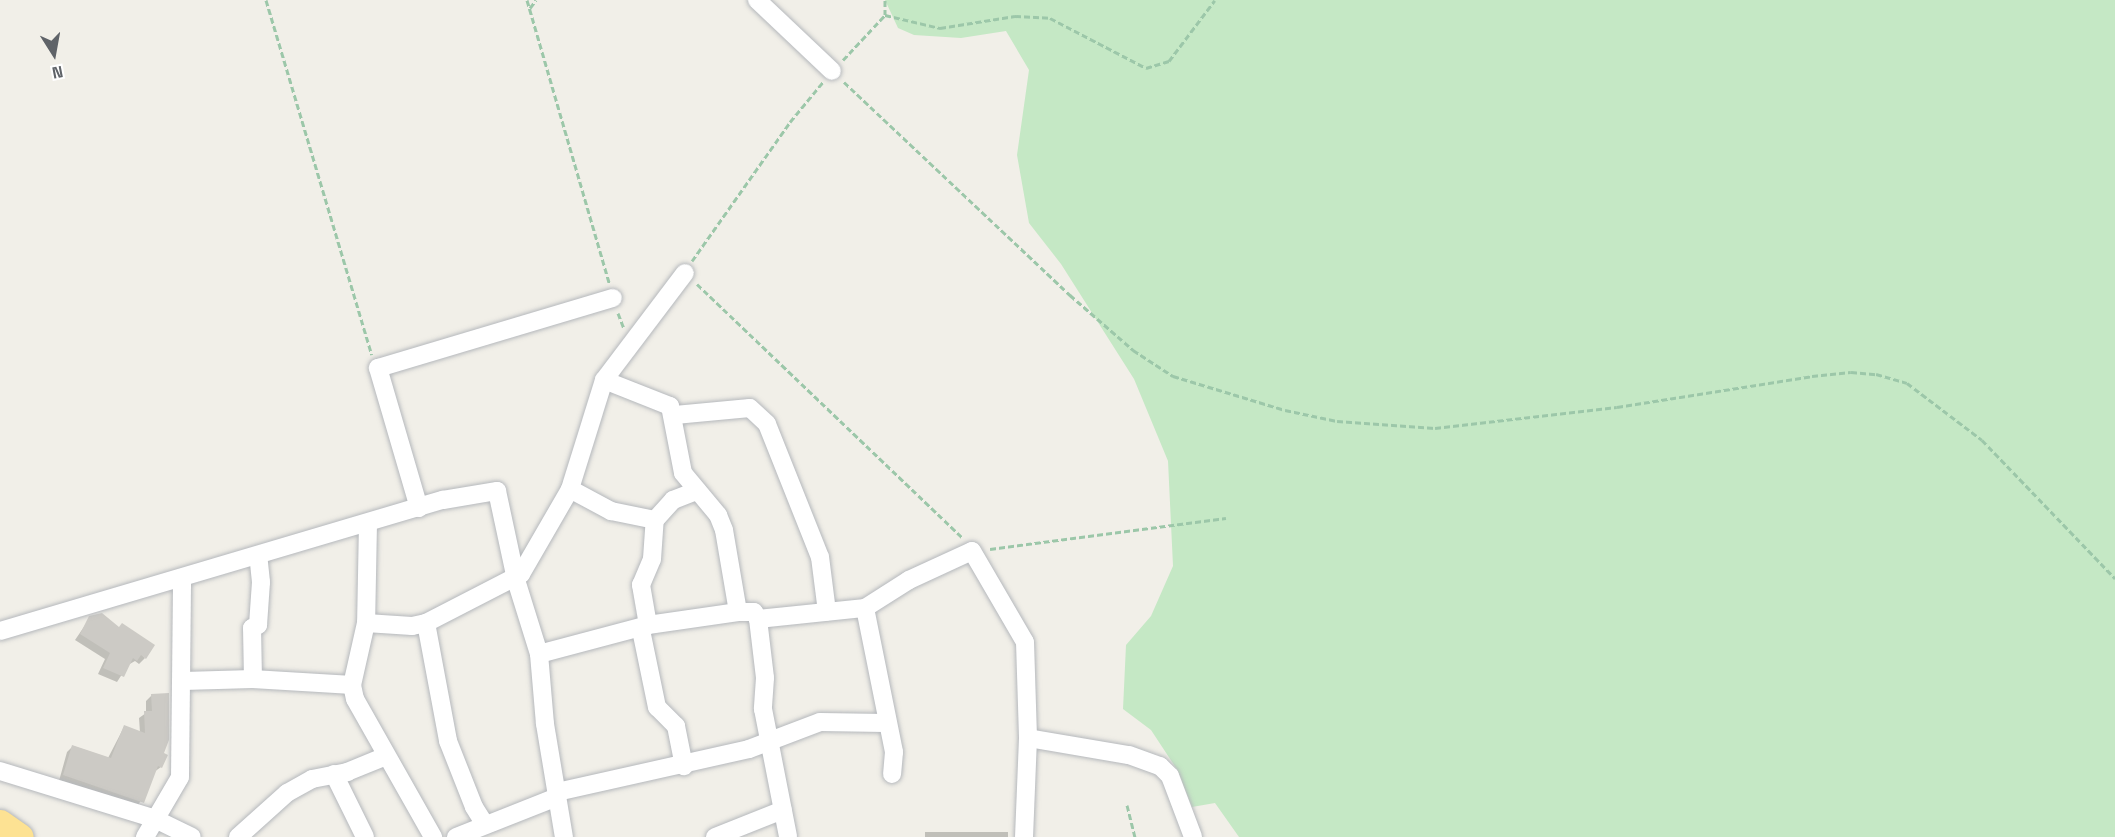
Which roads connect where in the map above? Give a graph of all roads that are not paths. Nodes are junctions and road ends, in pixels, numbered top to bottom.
1 (757, 0) edge
2 (832, 71) road end
3 (685, 273) road end
4 (613, 298) road end
5 (604, 380) junction
6 (675, 415) junction
7 (570, 489) junction
8 (697, 491) junction
9 (419, 508) junction
10 (655, 520) junction
11 (368, 523) junction
12 (258, 555) junction
13 (182, 580) junction
14 (516, 580) junction
15 (865, 608) junction
16 (738, 612) junction
17 (827, 612) junction
18 (758, 619) junction
19 (366, 623) junction
20 (426, 623) junction
21 (645, 627) junction
22 (0, 631) edge
23 (539, 654) junction
24 (253, 679) junction
25 (183, 681) junction
26 (352, 685) junction
27 (885, 723) junction
28 (1028, 738) junction
29 (767, 742) junction
30 (386, 756) junction
31 (684, 766) junction
32 (0, 771) edge
33 (334, 774) junction
34 (892, 774) dead end
35 (557, 794) junction
36 (783, 810) junction
37 (153, 818) junction
38 (0, 823) edge
39 (484, 823) junction
40 (431, 836) edge
41 (20, 837) edge
42 (144, 837) edge
43 (192, 837) edge
44 (238, 837) edge
45 (365, 837) edge
46 (456, 837) edge
47 (564, 837) edge
48 (715, 837) edge
49 (788, 837) edge
50 (1024, 837) edge
51 (1193, 837) edge

1 - 2 street
3 - 5 street
4 - 9 street
5 - 6 street
5 - 7 street
6 - 8 street
6 - 17 street
7 - 10 street
7 - 14 street
8 - 10 street
8 - 16 street
9 - 11 street
9 - 14 street
10 - 21 street
11 - 12 street
11 - 19 street
12 - 13 street
12 - 24 street
13 - 22 street
13 - 25 street
14 - 20 street
14 - 23 street
15 - 17 street
15 - 27 street
15 - 28 street
16 - 18 street
16 - 21 street
17 - 18 street
18 - 29 street
19 - 20 street
19 - 26 street
20 - 39 street
21 - 23 street
21 - 31 street
23 - 35 street
24 - 25 street
24 - 26 street
25 - 37 street
26 - 30 street
27 - 29 street
27 - 34 street
28 - 50 street
28 - 51 street
29 - 31 street
29 - 36 street
30 - 33 street
30 - 40 street
31 - 35 street
32 - 37 street
33 - 44 street
33 - 45 street
35 - 39 street
35 - 47 street
36 - 48 street
36 - 49 street
37 - 42 street
37 - 43 street
38 - 41 highway
39 - 46 street

